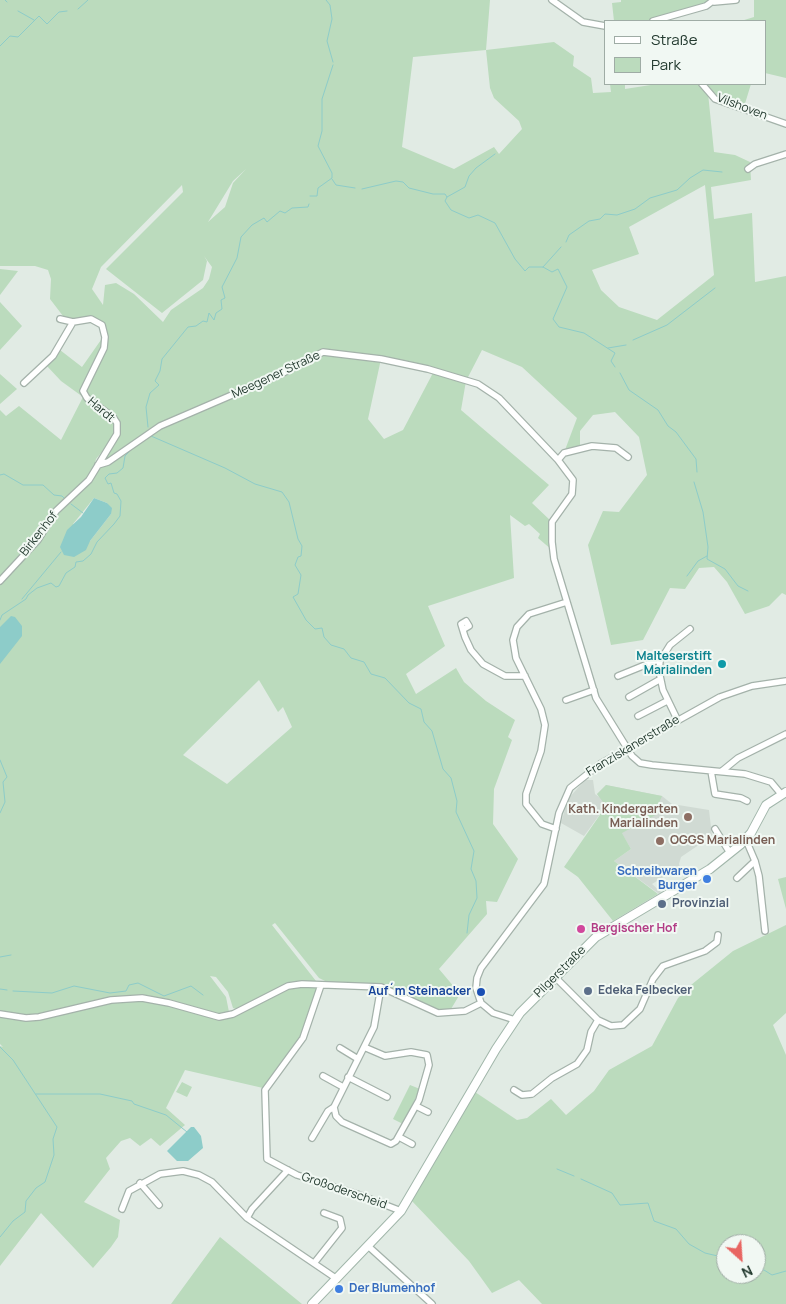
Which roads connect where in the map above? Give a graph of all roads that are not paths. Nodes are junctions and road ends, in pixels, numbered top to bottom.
1 (552, 0) edge
2 (736, 0) edge
3 (714, 1) edge
4 (656, 20) edge
5 (604, 26) edge
6 (703, 85) edge
7 (786, 124) edge
8 (786, 154) edge
9 (748, 169) dead end
10 (60, 319) dead end
11 (73, 322) junction
12 (24, 383) dead end
13 (628, 457) dead end
14 (558, 460) junction
15 (98, 466) junction
16 (0, 581) edge
17 (567, 602) junction
18 (464, 629) dead end
19 (690, 629) dead end
20 (660, 661) junction
21 (525, 676) junction
22 (618, 676) dead end
23 (659, 680) junction
24 (786, 681) edge
25 (594, 690) junction
26 (629, 697) dead end
27 (566, 700) dead end
28 (667, 701) junction
29 (638, 716) dead end
30 (677, 719) junction
31 (786, 734) edge
32 (627, 748) junction
33 (711, 770) junction
34 (722, 771) junction
35 (784, 793) edge
36 (746, 801) dead end
37 (556, 829) junction
38 (715, 829) dead end
39 (746, 840) junction
40 (730, 853) junction
41 (755, 861) junction
42 (737, 878) dead end
43 (765, 931) dead end
44 (718, 935) dead end
45 (555, 977) junction
46 (321, 985) junction
47 (381, 987) junction
48 (481, 1003) junction
49 (0, 1014) edge
50 (515, 1020) junction
51 (598, 1020) junction
52 (364, 1047) junction
53 (340, 1048) dead end
54 (358, 1059) junction
55 (323, 1076) dead end
56 (348, 1078) junction
57 (343, 1087) junction
58 (514, 1090) dead end
59 (387, 1098) dead end
60 (416, 1106) junction
61 (334, 1107) junction
62 (428, 1112) dead end
63 (399, 1137) junction
64 (312, 1138) dead end
65 (412, 1144) dead end
66 (288, 1170) junction
67 (140, 1183) junction
68 (159, 1205) dead end
69 (122, 1209) dead end
70 (401, 1211) junction
71 (324, 1213) dead end
72 (247, 1218) junction
73 (368, 1246) junction
74 (315, 1262) junction
75 (337, 1278) junction
76 (312, 1304) edge
77 (432, 1304) edge

1 - 5 street
2 - 3 street
3 - 4 street
6 - 7 street, Vilshoven
8 - 9 street
10 - 11 street, Hardt
11 - 12 street
11 - 15 street, Hardt
13 - 14 street
14 - 15 street, Meegener Straße
14 - 17 street, Meegener Straße
15 - 16 street, Birkenhof
17 - 21 street
17 - 25 street, Meegener Straße
18 - 21 street
19 - 20 street
20 - 22 street
20 - 23 street
21 - 37 street
23 - 26 street
23 - 28 street
24 - 30 street, Franziskanerstraße
25 - 27 street
25 - 32 street, Meegener Straße
28 - 29 street
28 - 30 street
30 - 32 street, Franziskanerstraße
31 - 34 street
32 - 33 street, Meegener Straße
32 - 37 street, Franziskanerstraße
33 - 34 street, Meegener Straße
33 - 36 street
34 - 35 street, Meegener Straße
35 - 39 main road, Pilgerstraße
37 - 48 street, Franziskanerstraße
38 - 40 street
39 - 40 main road, Pilgerstraße
39 - 41 street
40 - 45 main road, Pilgerstraße
41 - 42 street
41 - 43 street
44 - 51 street
45 - 50 main road, Pilgerstraße
45 - 51 street
46 - 47 street
46 - 49 street
46 - 66 street, Großoderscheid
47 - 48 street
47 - 52 street
48 - 50 street
50 - 70 main road, Pilgerstraße
51 - 58 street
52 - 54 street
52 - 60 street
53 - 54 street
54 - 56 street
55 - 57 street
56 - 57 street
56 - 59 street
57 - 61 street
60 - 62 street
60 - 63 street
61 - 63 street
61 - 64 street
63 - 65 street
66 - 70 street, Großoderscheid
66 - 72 street, Großoderscheid
67 - 68 street
67 - 69 street
67 - 72 street
70 - 73 main road, Pilgerstraße
71 - 74 street
72 - 74 street
73 - 75 main road, Pilgerstraße
73 - 77 street
74 - 75 street
75 - 76 main road, Pilgerstraße

